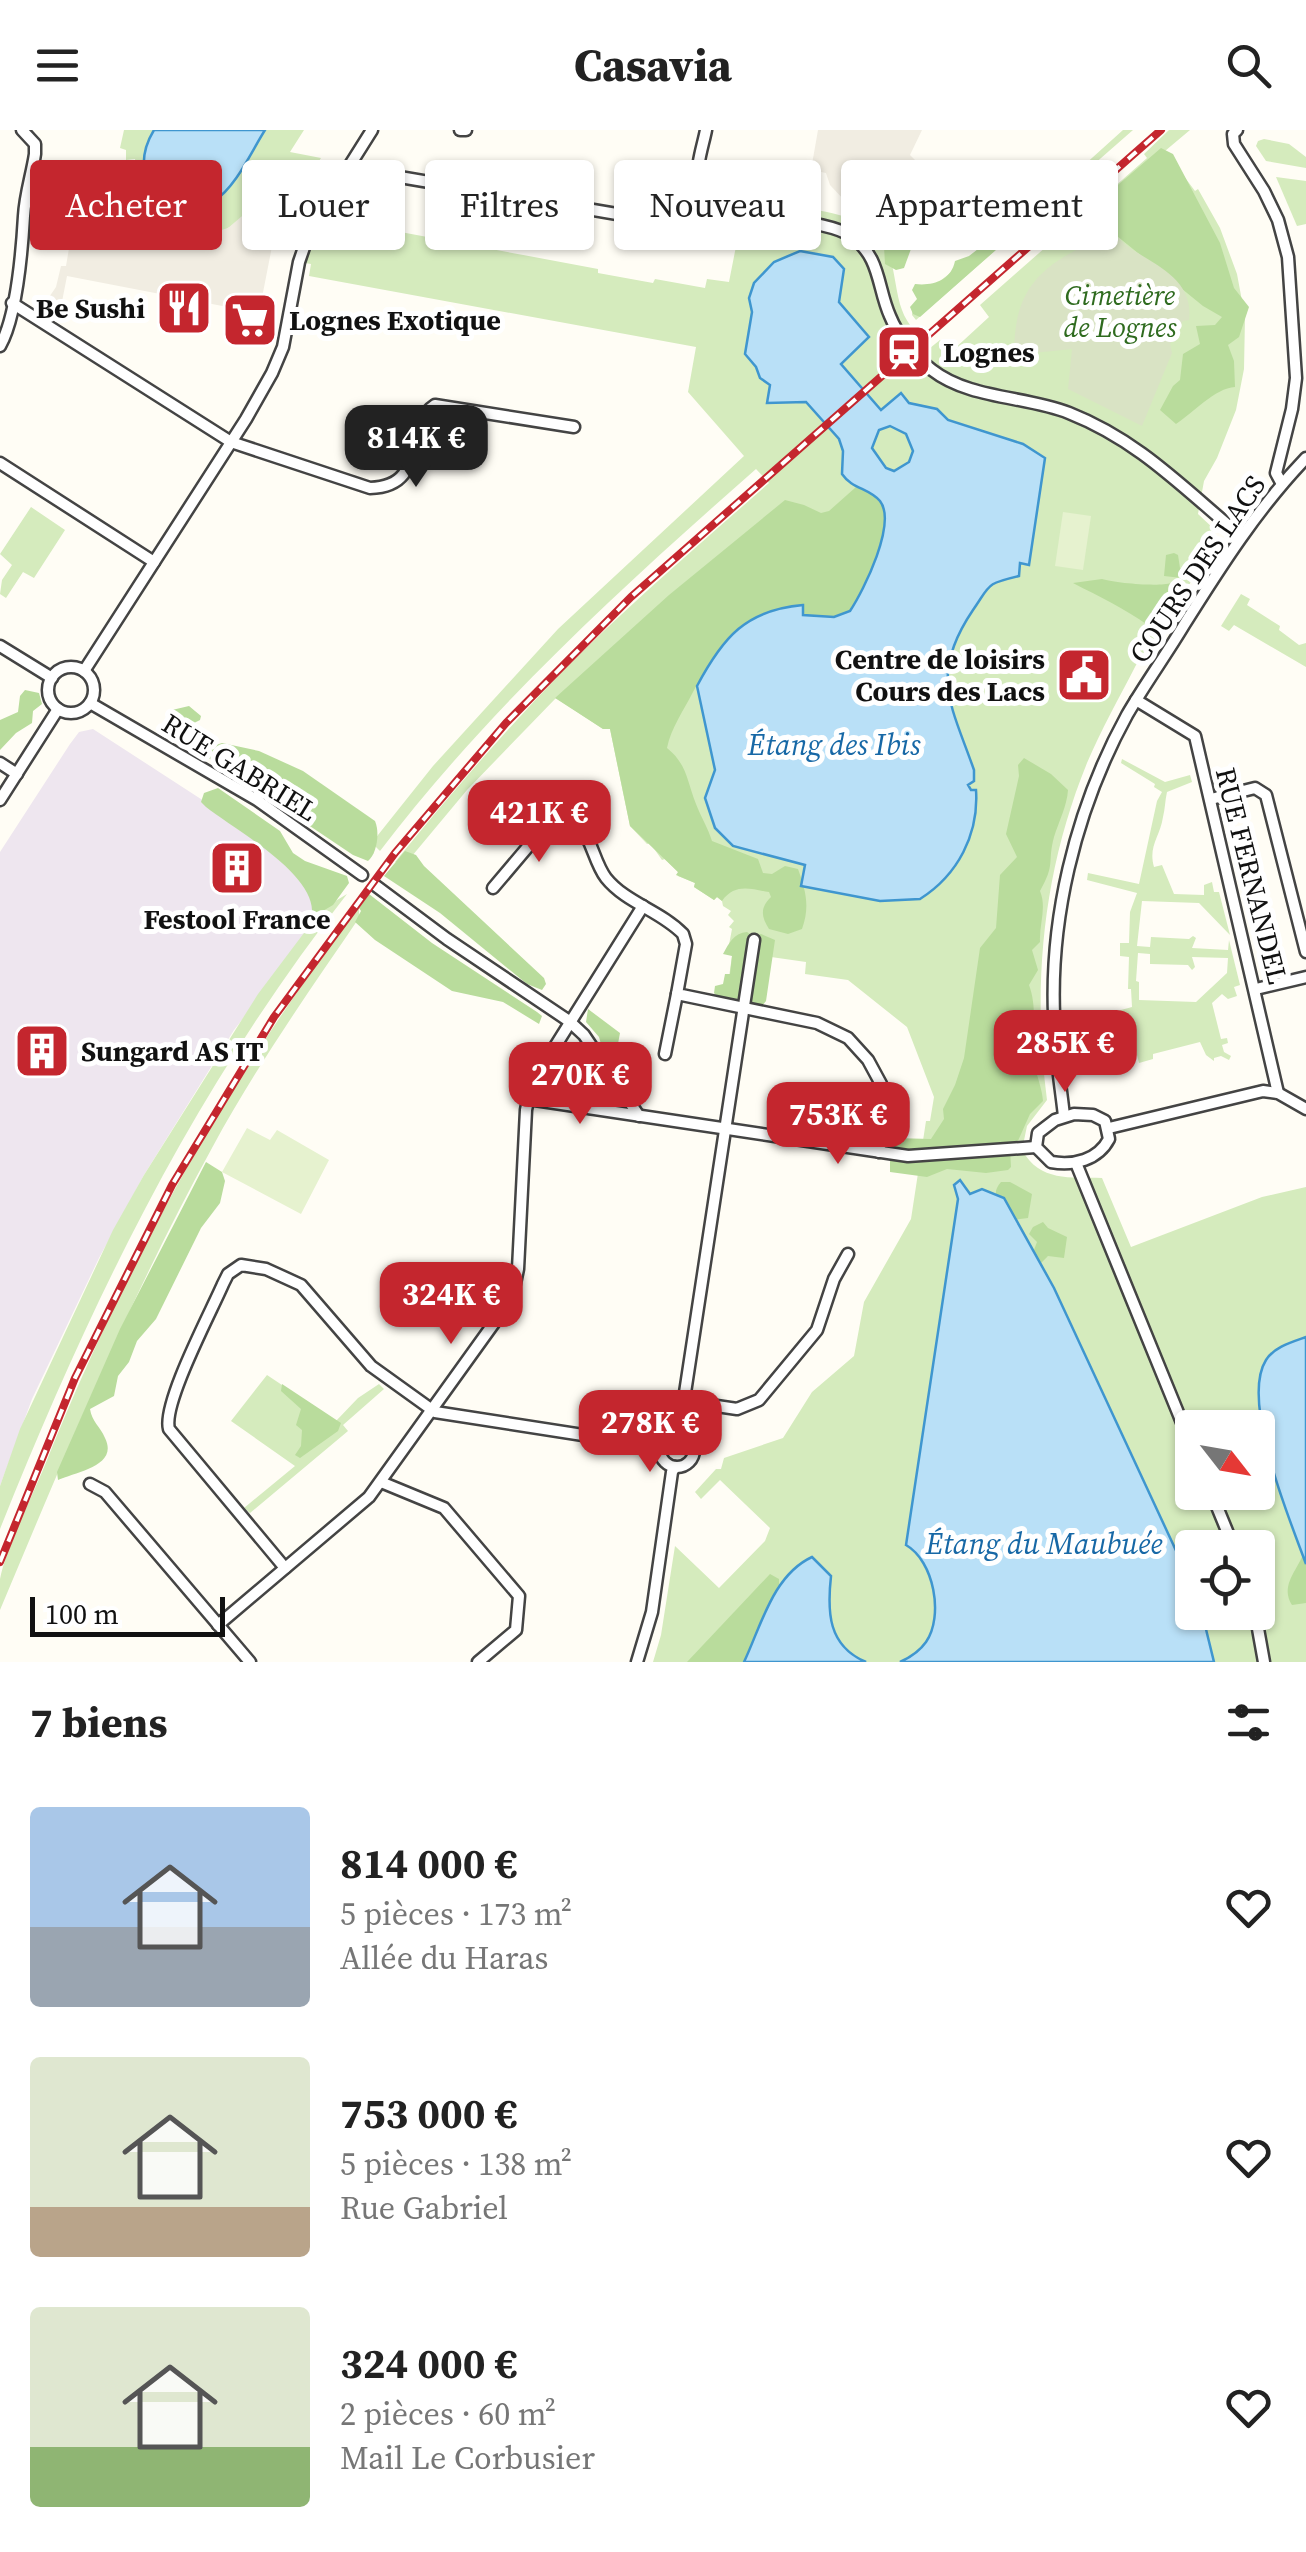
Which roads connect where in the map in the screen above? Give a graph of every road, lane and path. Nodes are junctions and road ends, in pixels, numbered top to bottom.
1 (22, 130) edge
2 (372, 130) edge
3 (706, 130) edge
4 (1237, 130) edge
5 (352, 160) edge
6 (702, 160) edge
7 (821, 227) edge
8 (303, 250) edge
9 (12, 303) junction
10 (0, 346) edge
11 (574, 427) dead end
12 (231, 442) junction
13 (1306, 458) edge
14 (0, 463) edge
15 (1294, 470) junction
16 (1306, 477) edge
17 (1282, 484) junction
18 (1241, 536) junction
19 (154, 562) junction
20 (0, 646) edge
21 (84, 671) junction
22 (52, 678) junction
23 (1136, 700) junction
24 (90, 703) junction
25 (58, 710) junction
26 (0, 763) edge
27 (17, 774) junction
28 (0, 800) edge
29 (1211, 800) junction
30 (362, 875) dead end
31 (376, 886) dead end
32 (493, 888) dead end
33 (643, 906) junction
34 (754, 940) dead end
35 (1306, 952) edge
36 (1306, 977) edge
37 (1256, 989) junction
38 (677, 994) junction
39 (742, 1009) junction
40 (570, 1021) junction
41 (665, 1054) dead end
42 (610, 1077) junction
43 (1278, 1092) junction
44 (528, 1099) junction
45 (589, 1108) junction
46 (1306, 1110) edge
47 (1064, 1116) junction
48 (640, 1117) junction
49 (1109, 1128) junction
50 (724, 1129) junction
51 (1036, 1147) junction
52 (879, 1152) junction
53 (1076, 1163) junction
54 (848, 1254) dead end
55 (683, 1400) junction
56 (431, 1410) junction
57 (1177, 1410) edge
58 (676, 1432) junction
59 (660, 1448) junction
60 (676, 1466) junction
61 (380, 1482) junction
62 (90, 1484) dead end
63 (285, 1568) junction
64 (218, 1625) junction
65 (1259, 1630) edge
66 (250, 1662) edge
67 (478, 1662) edge
68 (637, 1662) edge
69 (1264, 1662) edge

1 - 9 street
2 - 5 street
3 - 6 street
4 - 17 street
7 - 18 street
8 - 12 street
9 - 10 street
9 - 12 street
11 - 12 street
12 - 19 street
13 - 15 street, COURS DES LACS
14 - 19 street
15 - 16 street
15 - 17 street, COURS DES LACS
17 - 18 street, COURS DES LACS
18 - 23 street, COURS DES LACS
19 - 21 street
20 - 22 street
21 - 22 street
21 - 24 street
22 - 25 street
23 - 29 street, RUE FERNANDEL
23 - 47 street, COURS DES LACS
24 - 25 street
24 - 30 street, RUE GABRIEL
25 - 27 street
26 - 27 street
27 - 28 street
29 - 35 street
29 - 37 street, RUE FERNANDEL
31 - 40 street
32 - 33 street
33 - 38 street
33 - 40 street
34 - 39 street
36 - 37 street
37 - 43 street, RUE FERNANDEL
38 - 39 street
38 - 41 street
39 - 50 street
39 - 52 street
40 - 42 street
40 - 44 street
42 - 45 street
42 - 48 street
43 - 46 street
43 - 49 street
44 - 45 street
44 - 56 street
45 - 48 street
47 - 49 street
47 - 51 street
48 - 50 street
49 - 53 street
50 - 52 street
50 - 55 street
51 - 52 street
51 - 53 street
53 - 57 street
54 - 55 street
55 - 58 street
56 - 59 street
56 - 61 street
56 - 63 street
58 - 59 street
58 - 60 street
59 - 60 street
60 - 68 street
61 - 63 street
61 - 67 street
62 - 64 street
63 - 64 street
64 - 66 street
65 - 69 street

